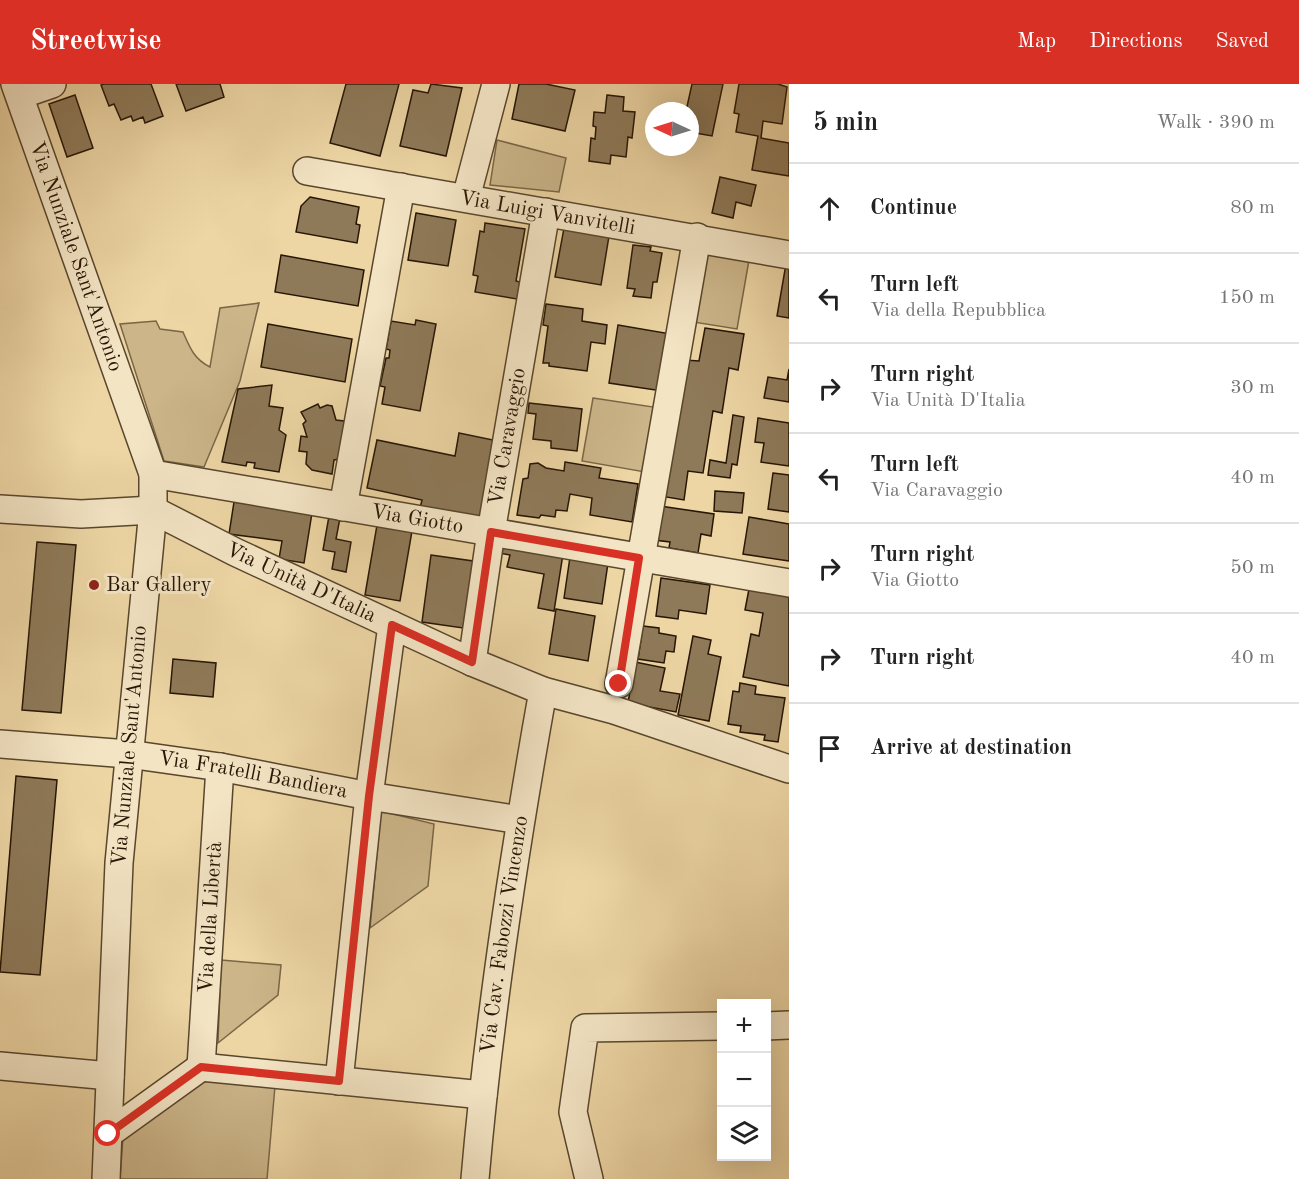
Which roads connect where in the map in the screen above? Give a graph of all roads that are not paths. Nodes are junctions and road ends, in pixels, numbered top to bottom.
1 (52, 84) edge
2 (496, 84) edge
3 (18, 90) edge
4 (307, 171) dead end
5 (401, 187) junction
6 (466, 198) junction
7 (546, 212) junction
8 (697, 237) junction
9 (789, 255) edge
10 (153, 474) junction
11 (343, 507) junction
12 (0, 509) edge
13 (153, 510) junction
14 (491, 532) junction
15 (639, 558) junction
16 (789, 583) edge
17 (392, 625) junction
18 (472, 662) junction
19 (619, 684) dead end
20 (543, 691) junction
21 (0, 744) edge
22 (128, 754) junction
23 (220, 767) junction
24 (789, 769) edge
25 (369, 796) junction
26 (520, 820) junction
27 (789, 1025) edge
28 (717, 1026) edge
29 (771, 1026) edge
30 (0, 1066) edge
31 (201, 1067) junction
32 (110, 1076) junction
33 (339, 1081) junction
34 (483, 1095) junction
35 (108, 1134) junction
36 (106, 1179) edge
37 (476, 1179) edge
38 (590, 1179) edge

1 - 3 street
2 - 6 street
3 - 10 street, Via Nunziale Sant'Antonio
4 - 5 street, Via Luigi Vanvitelli
5 - 6 street, Via Luigi Vanvitelli
5 - 11 street
6 - 7 street, Via Luigi Vanvitelli
7 - 8 street, Via Luigi Vanvitelli
7 - 14 street, Via Caravaggio
8 - 9 street, Via Luigi Vanvitelli
8 - 15 street
10 - 11 street, Via Giotto
10 - 13 street, Via Nunziale Sant'Antonio
11 - 14 street, Via Giotto
12 - 13 street
13 - 17 street, Via Unità D'Italia
13 - 22 street, Via Nunziale Sant'Antonio
14 - 15 street, Via Giotto
14 - 18 street, Via Caravaggio
15 - 16 street, Via Giotto
15 - 19 street
17 - 18 street, Via Unità D'Italia
17 - 25 street
18 - 20 street, Via Unità D'Italia
20 - 24 street, Via Unità D'Italia
20 - 26 street, Via Cav. Fabozzi Vincenzo
21 - 22 street, Via Fratelli Bandiera
22 - 23 street, Via Fratelli Bandiera
22 - 32 street, Via Nunziale Sant'Antonio
23 - 25 street, Via Fratelli Bandiera
23 - 31 street, Via della Libertà
25 - 26 street, Via Fratelli Bandiera
25 - 33 street
26 - 34 street, Via Cav. Fabozzi Vincenzo
27 - 29 street
28 - 38 street
30 - 32 street
31 - 33 street
31 - 35 street
32 - 35 street, Via Nunziale Sant'Antonio
33 - 34 street
34 - 37 street, Via Cav. Fabozzi Vincenzo
35 - 36 street, Via Nunziale Sant'Antonio

